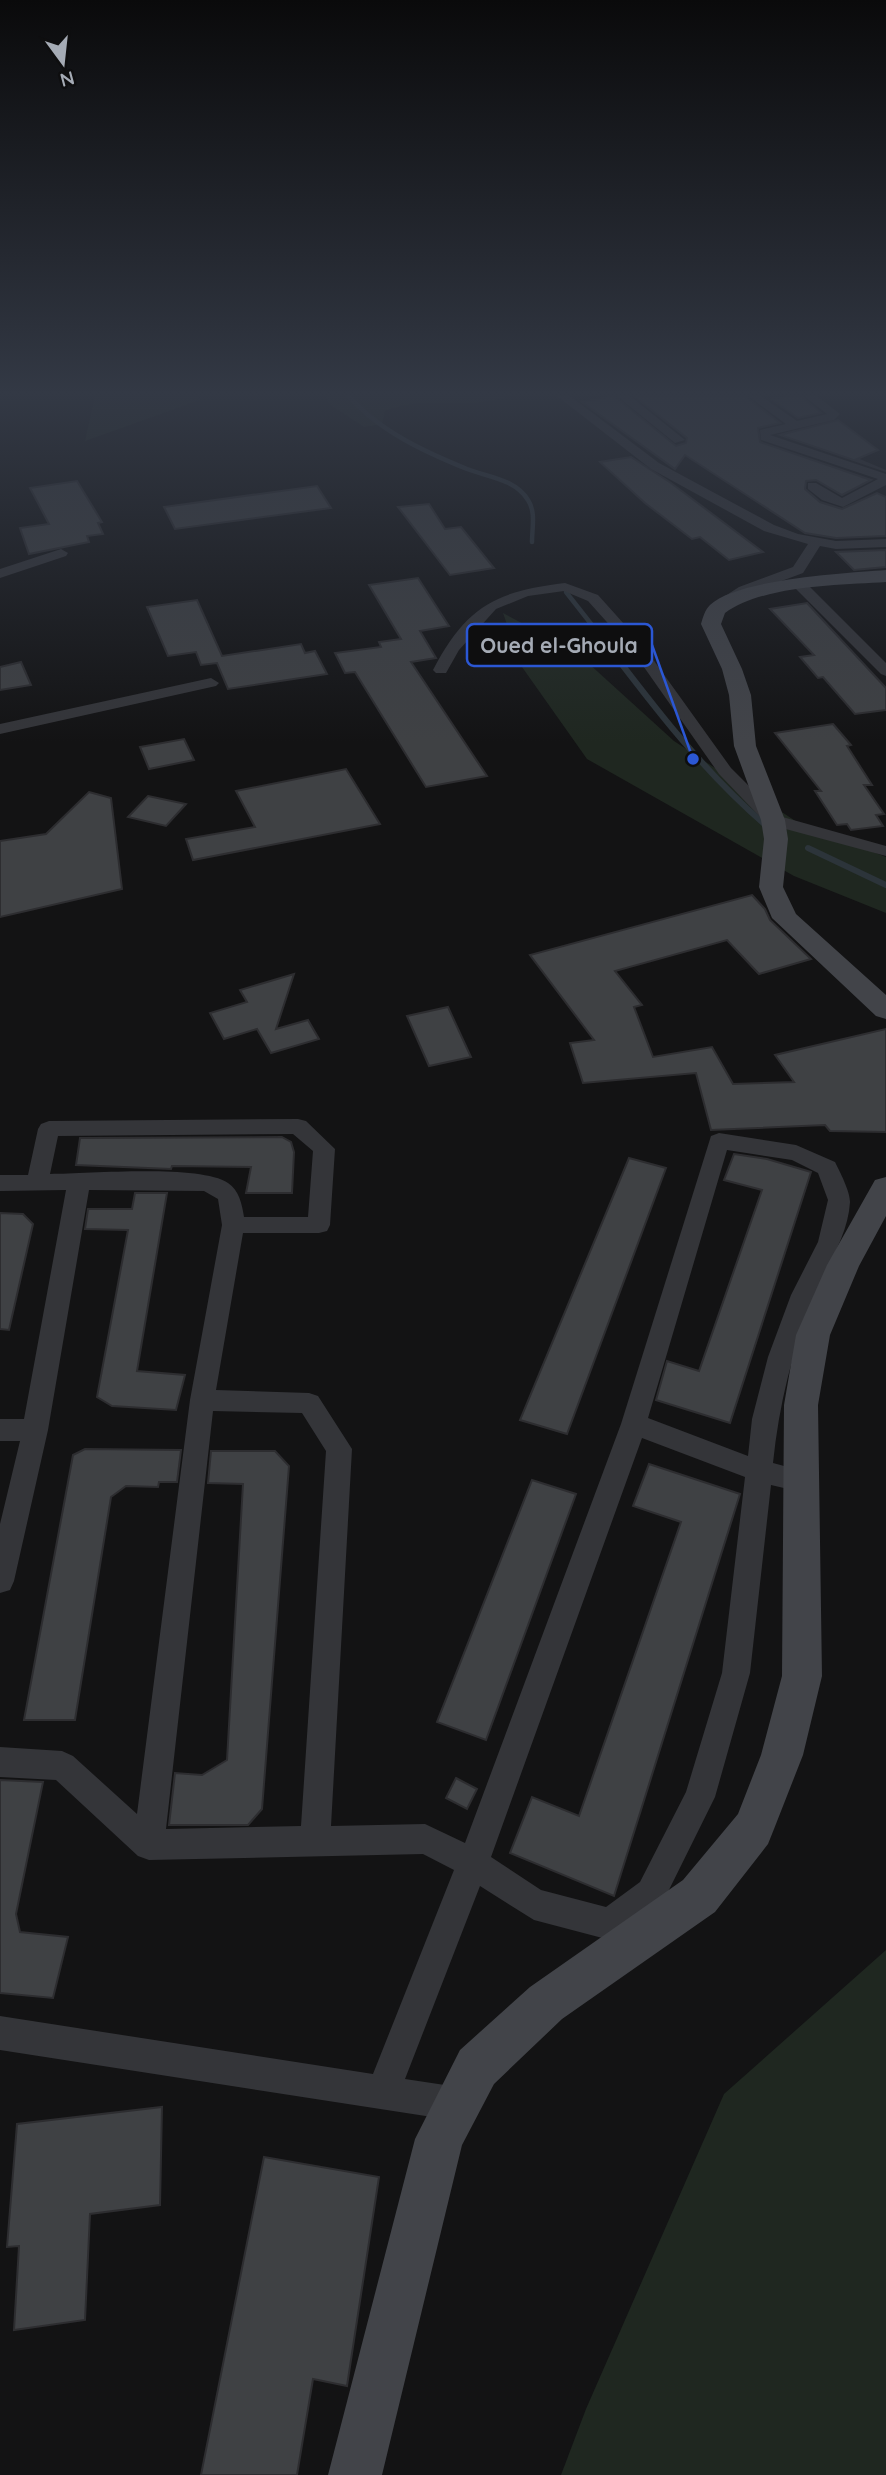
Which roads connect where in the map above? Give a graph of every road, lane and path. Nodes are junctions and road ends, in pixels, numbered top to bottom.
1 (739, 512) edge
2 (816, 541) junction
3 (886, 543) edge
4 (61, 553) dead end
5 (0, 574) edge
6 (886, 576) edge
7 (801, 586) junction
8 (727, 601) junction
9 (440, 670) dead end
10 (886, 671) edge
11 (211, 683) dead end
12 (0, 729) edge
13 (773, 820) junction
14 (886, 851) edge
15 (886, 1010) edge
16 (37, 1182) junction
17 (79, 1182) junction
18 (0, 1183) edge
19 (886, 1188) edge
20 (233, 1225) junction
21 (202, 1400) junction
22 (634, 1424) junction
23 (0, 1430) edge
24 (35, 1430) junction
25 (759, 1471) junction
26 (801, 1481) junction
27 (0, 1581) edge
28 (0, 1762) edge
29 (315, 1841) junction
30 (149, 1845) junction
31 (473, 1863) junction
32 (0, 2034) edge
33 (383, 2092) junction
34 (458, 2104) junction
35 (355, 2475) edge

1 - 2 street
2 - 3 street
2 - 8 street
4 - 5 street
6 - 7 main road
7 - 8 main road
7 - 10 street
8 - 13 main road
9 - 13 street
11 - 12 street
13 - 14 street
13 - 15 main road
16 - 17 street
16 - 18 street
16 - 20 street
17 - 20 street
17 - 24 street
19 - 26 main road
20 - 21 street
21 - 29 street
21 - 30 street
22 - 25 street
22 - 25 street
22 - 31 street
23 - 24 street
24 - 27 street
25 - 26 street
25 - 31 street
26 - 34 main road
28 - 30 street
29 - 30 street
29 - 31 street
31 - 33 street
32 - 33 street
33 - 34 street
34 - 35 main road

